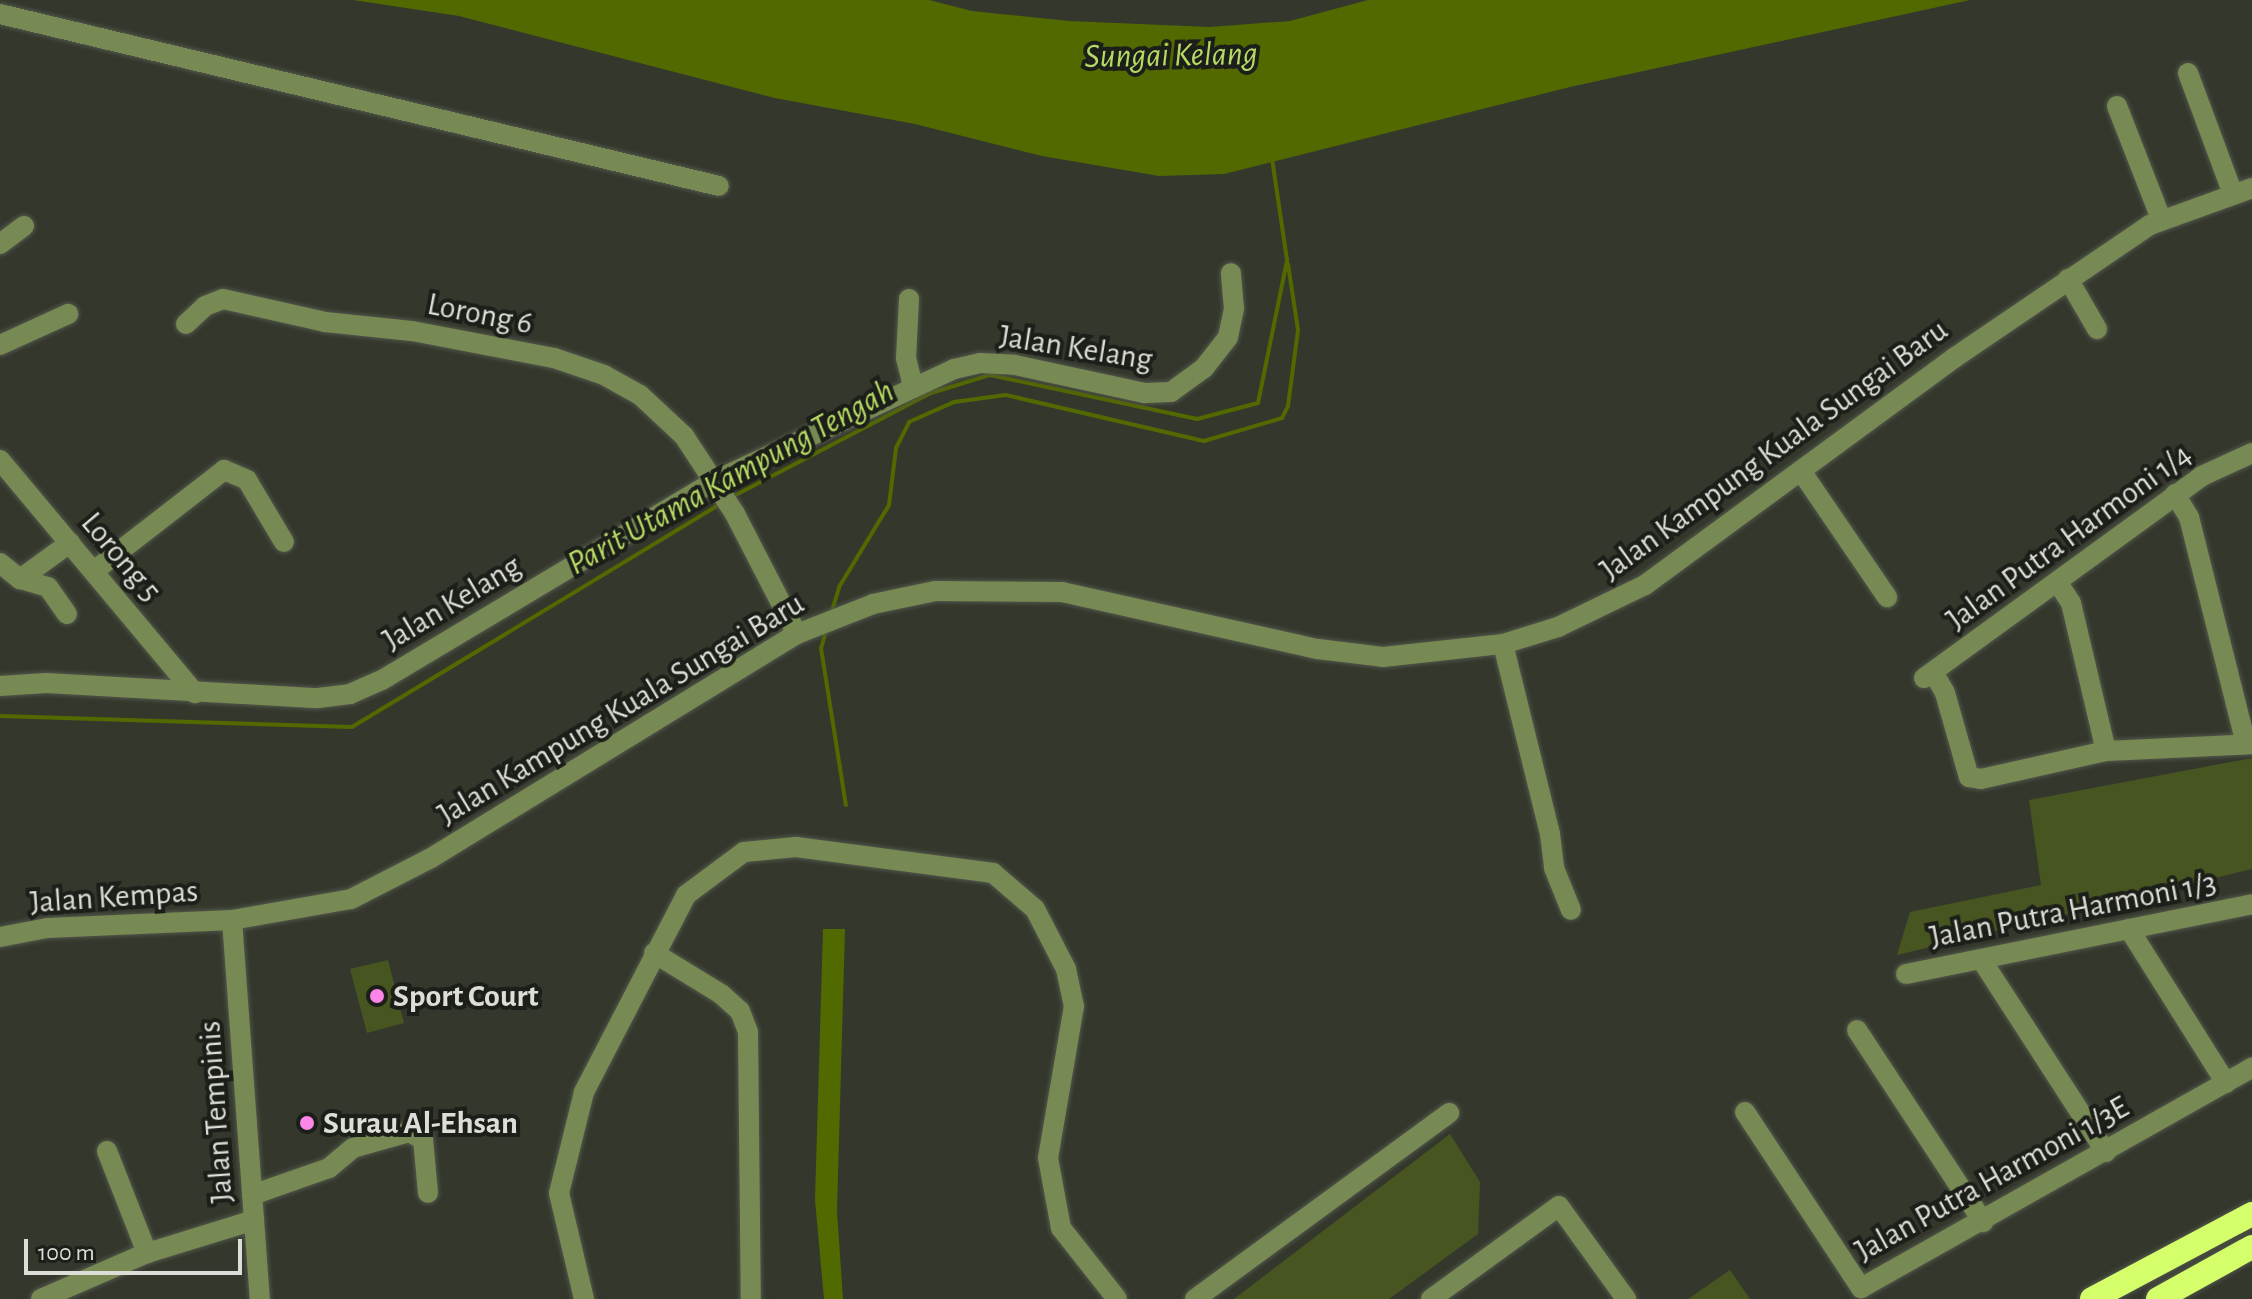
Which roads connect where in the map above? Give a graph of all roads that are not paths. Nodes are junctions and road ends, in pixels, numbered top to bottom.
1 (0, 14) edge
2 (2188, 73) dead end
3 (2117, 106) dead end
4 (719, 186) dead end
5 (2242, 191) edge
6 (2161, 219) junction
7 (24, 226) dead end
8 (0, 244) edge
9 (1231, 273) dead end
10 (2068, 279) junction
11 (909, 299) dead end
12 (68, 314) dead end
13 (186, 324) dead end
14 (2097, 329) dead end
15 (0, 345) edge
16 (913, 386) junction
17 (2252, 453) edge
18 (0, 460) edge
19 (1801, 471) junction
20 (718, 486) junction
21 (2175, 494) junction
22 (284, 542) dead end
23 (70, 543) junction
24 (0, 563) edge
25 (94, 571) junction
26 (20, 579) junction
27 (2058, 583) junction
28 (1887, 597) dead end
29 (67, 614) dead end
30 (797, 634) junction
31 (1503, 644) junction
32 (0, 686) edge
33 (195, 693) junction
34 (2249, 744) edge
35 (2106, 751) junction
36 (2252, 904) edge
37 (1571, 910) dead end
38 (232, 920) junction
39 (2129, 929) junction
40 (0, 937) edge
41 (654, 953) junction
42 (1981, 959) junction
43 (1906, 974) dead end
44 (1857, 1030) dead end
45 (2252, 1068) edge
46 (2226, 1083) junction
47 (1745, 1112) dead end
48 (1449, 1113) dead end
49 (107, 1151) dead end
50 (2106, 1152) junction
51 (428, 1193) dead end
52 (252, 1195) junction
53 (2252, 1214) edge
54 (254, 1220) junction
55 (1983, 1222) junction
56 (2252, 1247) edge
57 (147, 1253) junction
58 (1443, 1295) edge
59 (41, 1299) edge
60 (260, 1299) edge
61 (584, 1299) edge
62 (751, 1299) edge
63 (1117, 1299) edge
64 (1195, 1299) edge
65 (1626, 1299) edge
66 (2092, 1299) edge
67 (2158, 1299) edge

1 - 4 street
2 - 5 street
3 - 6 street
5 - 6 street, Jalan Kampung Kuala Sungai Baru
6 - 10 street, Jalan Kampung Kuala Sungai Baru
7 - 8 street
9 - 16 street, Jalan Kelang
10 - 14 street
10 - 19 street, Jalan Kampung Kuala Sungai Baru
11 - 16 street
12 - 15 street
13 - 20 street, Lorong 6
16 - 20 street, Jalan Kelang
17 - 21 street, Jalan Putra Harmoni 1/4
18 - 23 street, Lorong 5
19 - 28 street
19 - 31 street, Jalan Kampung Kuala Sungai Baru
20 - 30 street, Lorong 6
20 - 33 street, Jalan Kelang
21 - 27 street, Jalan Putra Harmoni 1/4
21 - 34 street
22 - 25 street
23 - 25 street, Lorong 5
23 - 26 street
24 - 26 street
25 - 33 street, Lorong 5
26 - 29 street
27 - 35 street
27 - 35 street, Jalan Putra Harmoni 1/4
30 - 31 street, Jalan Kampung Kuala Sungai Baru
30 - 38 street, Jalan Kampung Kuala Sungai Baru
31 - 37 street
32 - 33 street, Jalan Kelang
34 - 35 street
36 - 39 street, Jalan Putra Harmoni 1/3
38 - 40 street, Jalan Kempas
38 - 52 street, Jalan Tempinis
39 - 42 street, Jalan Putra Harmoni 1/3
39 - 46 street
41 - 61 street
41 - 62 street
41 - 63 street
42 - 43 street, Jalan Putra Harmoni 1/3
42 - 50 street
44 - 55 street
45 - 46 street, Jalan Putra Harmoni 1/3E
46 - 50 street, Jalan Putra Harmoni 1/3E
47 - 55 street, Jalan Putra Harmoni 1/3E
48 - 64 street
49 - 57 street
50 - 55 street, Jalan Putra Harmoni 1/3E
51 - 52 street
52 - 54 street, Jalan Tempinis
53 - 66 highway
54 - 57 street
54 - 60 street, Jalan Tempinis
56 - 67 highway
57 - 59 street
58 - 65 street

